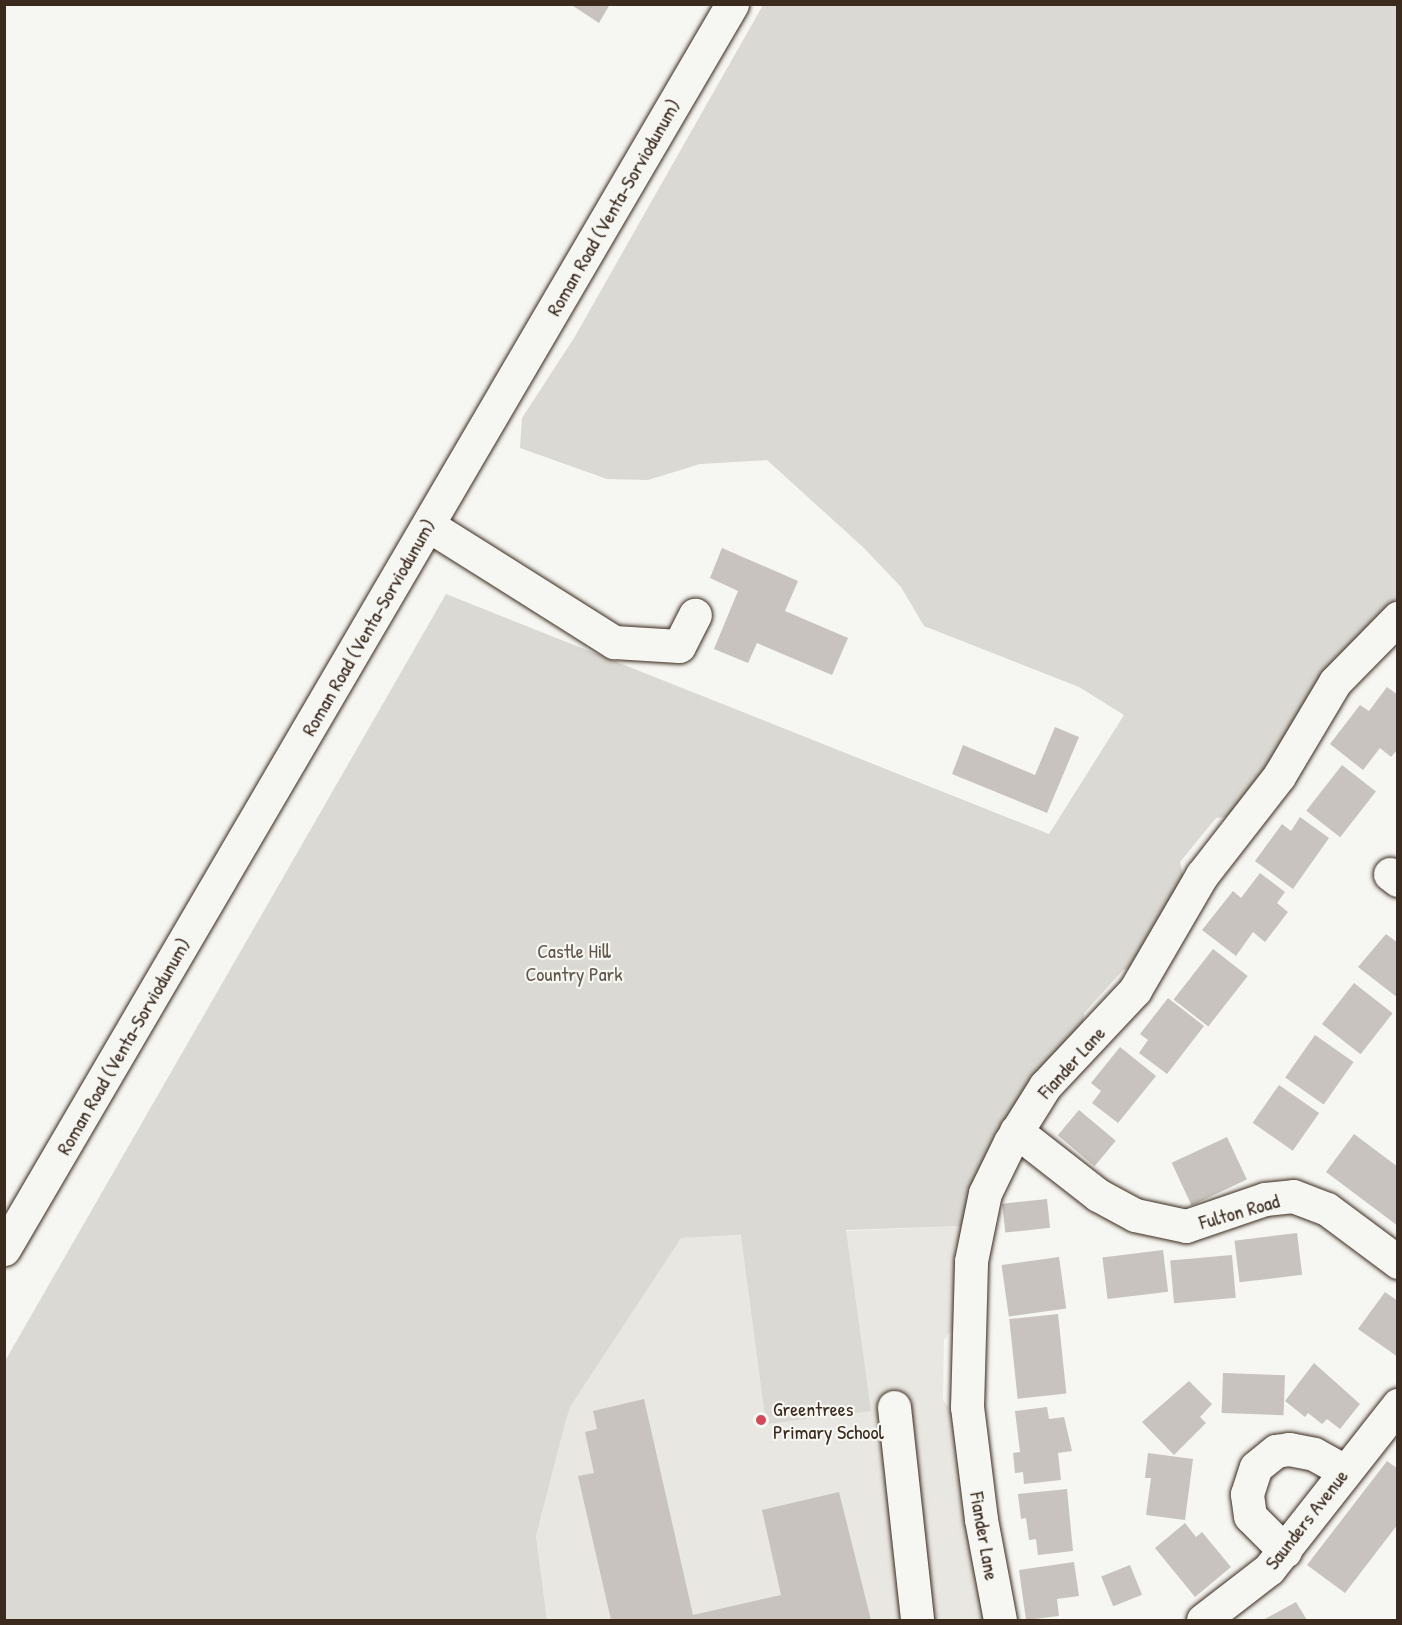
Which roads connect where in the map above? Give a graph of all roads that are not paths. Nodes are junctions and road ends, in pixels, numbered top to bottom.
1 (732, 4) edge
2 (428, 525) junction
3 (694, 615) dead end
4 (1398, 618) edge
5 (1016, 1131) junction
6 (4, 1249) edge
7 (1398, 1262) edge
8 (1398, 1405) edge
9 (894, 1407) dead end
10 (1345, 1471) junction
11 (1285, 1551) junction
12 (917, 1620) edge
13 (1000, 1620) edge
14 (1203, 1620) edge

1 - 2 street, Roman Road (Venta-Sorviodunum)
2 - 3 street
2 - 6 street, Roman Road (Venta-Sorviodunum)
4 - 5 street, Fiander Lane
5 - 7 street, Fulton Road
5 - 13 street, Fiander Lane
8 - 10 street, Saunders Avenue
9 - 12 street
10 - 11 street, Saunders Avenue
10 - 11 street
11 - 14 street, Saunders Avenue

